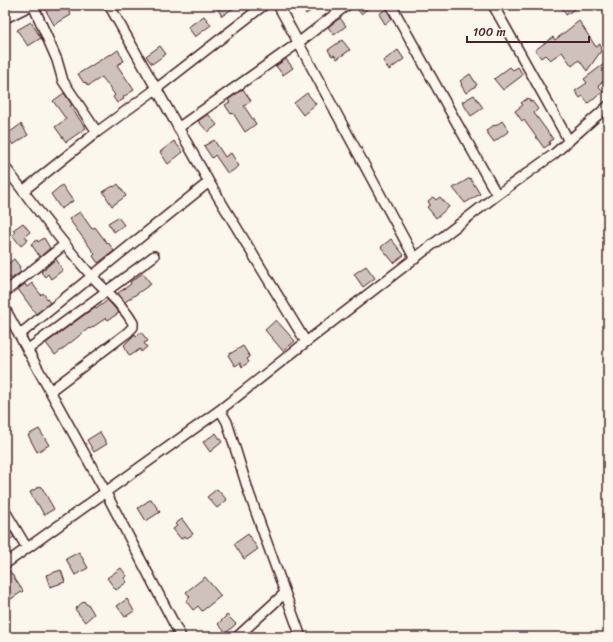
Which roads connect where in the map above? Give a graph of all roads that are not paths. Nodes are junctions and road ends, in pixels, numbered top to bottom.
1 (27, 5) edge
2 (33, 5) edge
3 (109, 5) edge
4 (264, 5) edge
5 (278, 5) edge
6 (347, 5) edge
7 (391, 5) edge
8 (493, 5) edge
9 (5, 16) edge
10 (298, 43) junction
11 (156, 89) junction
12 (608, 106) edge
13 (178, 128) junction
14 (97, 132) junction
15 (569, 140) junction
16 (5, 167) edge
17 (209, 182) junction
18 (23, 192) junction
19 (497, 196) junction
20 (64, 245) junction
21 (154, 256) dead end
22 (415, 259) junction
23 (92, 277) junction
24 (107, 291) junction
25 (5, 292) edge
26 (5, 309) edge
27 (19, 335) junction
28 (306, 342) junction
29 (27, 350) junction
30 (50, 391) junction
31 (220, 410) junction
32 (105, 491) junction
33 (5, 511) edge
34 (26, 548) junction
35 (5, 564) edge
36 (285, 593) junction
37 (181, 637) edge
38 (237, 637) edge
39 (301, 637) edge

1 - 9 main road
2 - 14 street
3 - 11 street
4 - 11 street
5 - 10 street
6 - 10 street
7 - 19 street
8 - 15 street
10 - 13 street
10 - 22 street
11 - 13 street
11 - 14 street
12 - 15 street
13 - 17 street
14 - 18 street
15 - 19 street
16 - 18 street
17 - 23 street
17 - 28 street
18 - 20 street
19 - 22 street
20 - 23 street
20 - 25 street
21 - 24 street
22 - 28 street
23 - 24 street
23 - 27 street
24 - 29 street
24 - 30 street
26 - 27 street
27 - 29 street
28 - 31 street
29 - 30 street
30 - 32 street
31 - 32 street
31 - 36 street
32 - 34 street
32 - 37 street
33 - 34 street
34 - 35 street
36 - 38 street
36 - 39 street

